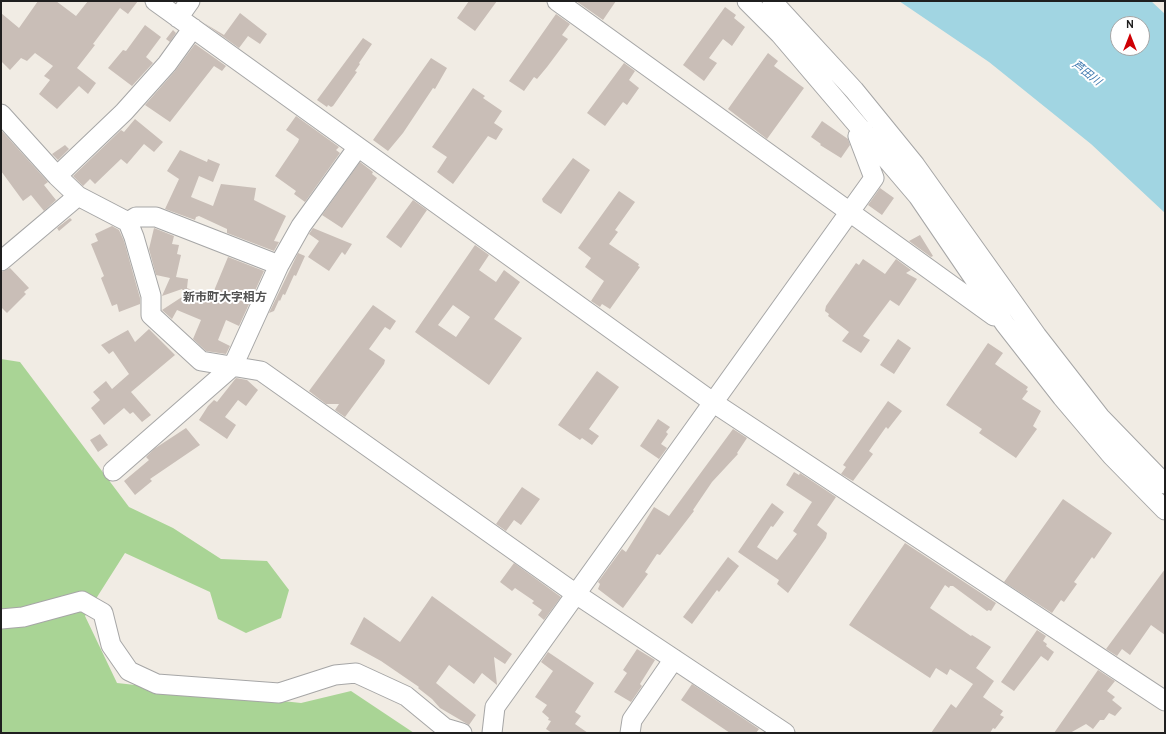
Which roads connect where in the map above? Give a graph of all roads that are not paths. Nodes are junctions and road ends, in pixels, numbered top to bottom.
1 (155, 1) edge
2 (190, 1) edge
3 (557, 1) edge
4 (747, 1) edge
5 (772, 1) edge
6 (185, 23) junction
7 (1, 114) edge
8 (863, 130) junction
9 (358, 147) junction
10 (57, 176) junction
11 (78, 196) junction
12 (850, 212) junction
13 (128, 222) junction
14 (1, 261) edge
15 (279, 265) junction
16 (1005, 324) junction
17 (233, 366) junction
18 (714, 403) junction
19 (113, 471) dead end
20 (1165, 484) edge
21 (1165, 510) edge
22 (576, 594) junction
23 (1, 619) edge
24 (674, 659) junction
25 (1165, 701) edge
26 (462, 733) edge
27 (492, 733) edge
28 (630, 733) edge
29 (785, 733) edge

1 - 6 street
2 - 6 street
3 - 12 street
4 - 8 street
5 - 20 street
6 - 9 street
6 - 10 street
7 - 10 street
8 - 12 street
8 - 16 street
9 - 15 street
9 - 18 street
10 - 11 street
11 - 13 street
11 - 14 street
12 - 16 street
12 - 18 street
13 - 15 street
13 - 17 street
15 - 17 street
16 - 21 street
17 - 19 street
17 - 22 street
18 - 22 street
18 - 25 street
22 - 24 street
22 - 27 street
23 - 26 street
24 - 28 street
24 - 29 street

